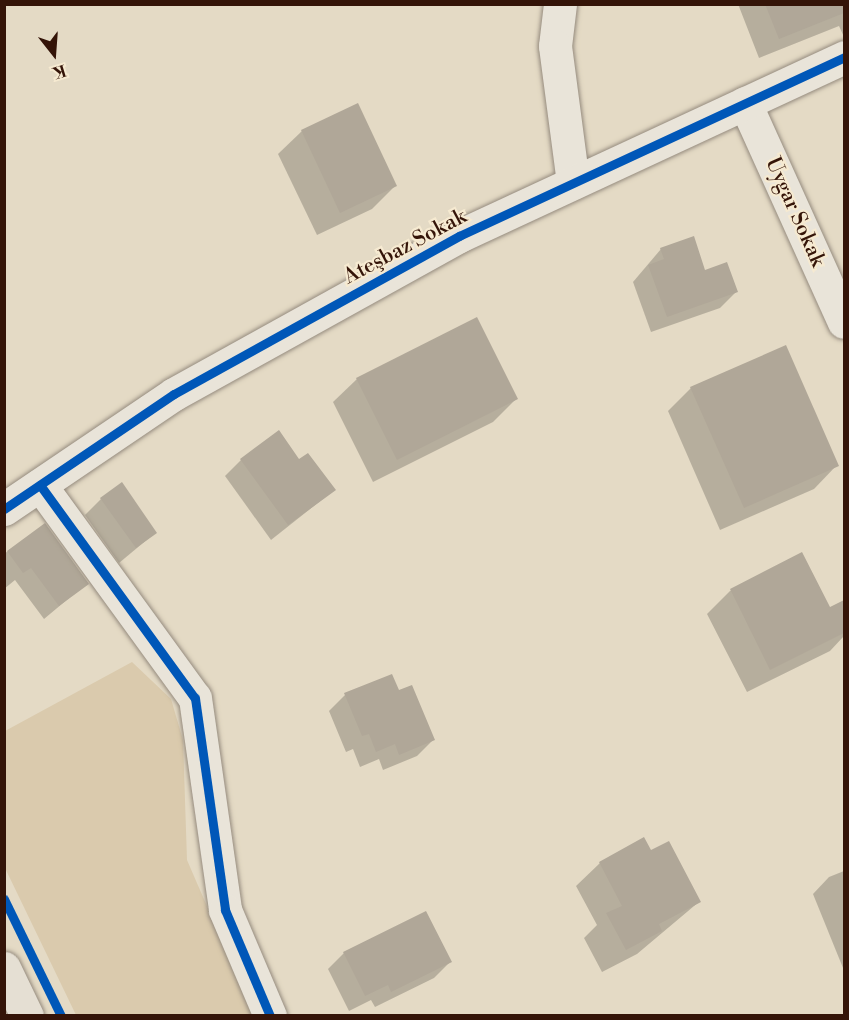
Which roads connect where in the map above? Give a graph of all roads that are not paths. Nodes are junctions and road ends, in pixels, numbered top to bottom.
1 (560, 4) edge
2 (844, 57) edge
3 (745, 103) junction
4 (573, 183) junction
5 (844, 322) edge
6 (40, 485) junction
7 (4, 509) edge
8 (4, 968) edge
9 (27, 1016) edge
10 (270, 1016) edge

1 - 4 street
2 - 3 street, Ateşbaz Sokak
3 - 4 street, Ateşbaz Sokak
3 - 5 street, Uygar Sokak
4 - 6 street, Ateşbaz Sokak
6 - 7 street, Ateşbaz Sokak
6 - 10 street
8 - 9 main road

